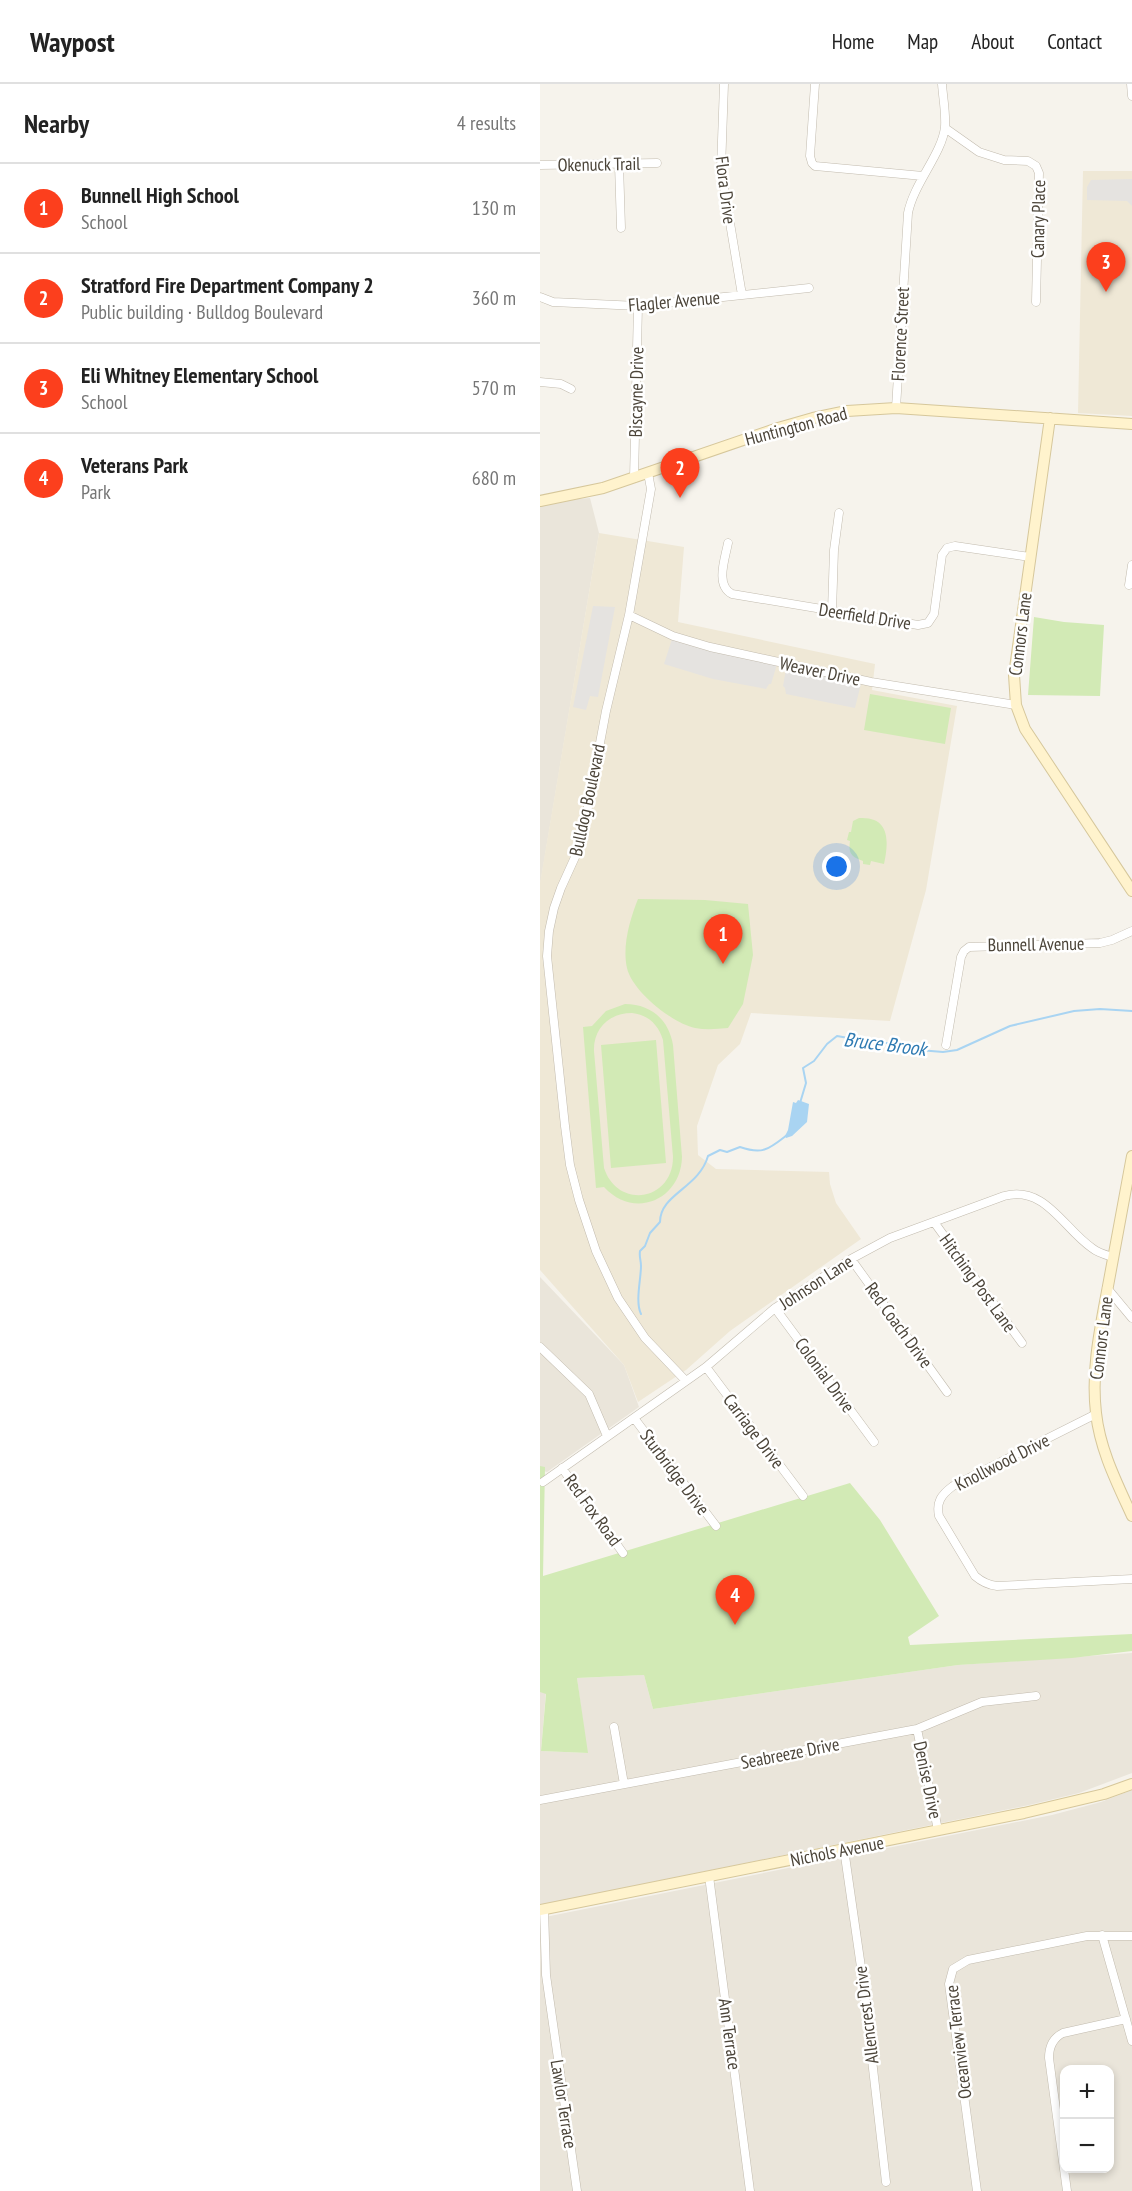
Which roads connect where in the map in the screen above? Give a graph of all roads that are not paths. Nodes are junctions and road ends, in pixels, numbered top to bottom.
1 (724, 84) edge
2 (815, 84) edge
3 (942, 84) edge
4 (1131, 84) edge
5 (1132, 96) edge
6 (945, 128) junction
7 (657, 162) dead end
8 (620, 164) junction
9 (540, 165) edge
10 (923, 176) junction
11 (621, 228) dead end
12 (809, 288) dead end
13 (742, 295) junction
14 (540, 297) edge
15 (1036, 302) dead end
16 (638, 306) junction
17 (540, 382) edge
18 (571, 388) dead end
19 (896, 408) junction
20 (1050, 418) junction
21 (1132, 424) edge
22 (648, 473) junction
23 (634, 478) junction
24 (540, 501) edge
25 (839, 513) dead end
26 (728, 543) dead end
27 (1030, 558) junction
28 (1132, 565) edge
29 (1129, 585) dead end
30 (832, 611) junction
31 (629, 615) junction
32 (1016, 705) junction
33 (1132, 891) edge
34 (1132, 931) edge
35 (946, 1045) dead end
36 (1131, 1164) edge
37 (934, 1222) junction
38 (1113, 1257) junction
39 (851, 1259) junction
40 (1107, 1288) junction
41 (775, 1308) junction
42 (1132, 1318) edge
43 (1022, 1343) dead end
44 (540, 1347) edge
45 (706, 1367) junction
46 (686, 1381) junction
47 (947, 1392) dead end
48 (1096, 1414) junction
49 (634, 1418) junction
50 (606, 1436) junction
51 (874, 1442) dead end
52 (562, 1468) junction
53 (543, 1482) dead end
54 (803, 1496) dead end
55 (1132, 1516) edge
56 (716, 1526) dead end
57 (623, 1553) dead end
58 (1132, 1579) edge
59 (1036, 1696) dead end
60 (614, 1726) dead end
61 (918, 1729) junction
62 (1132, 1784) edge
63 (624, 1785) junction
64 (540, 1800) edge
65 (938, 1830) junction
66 (844, 1849) junction
67 (709, 1876) junction
68 (542, 1910) edge
69 (1102, 1935) junction
70 (1132, 1936) edge
71 (1126, 2019) junction
72 (1132, 2041) edge
73 (886, 2182) dead end
74 (577, 2191) edge
75 (750, 2191) edge
76 (977, 2191) edge
77 (1068, 2191) edge

1 - 13 street, Flora Drive
2 - 10 street
3 - 6 street
4 - 5 street
6 - 10 street, Florence Street
6 - 15 street, Canary Place
7 - 8 street, Okenuck Trail
8 - 9 street, Okenuck Trail
8 - 11 street
10 - 19 street, Florence Street
12 - 13 street, Flagler Avenue
13 - 16 street, Flagler Avenue
14 - 16 street, Flagler Avenue
16 - 23 street, Biscayne Drive
17 - 18 street
19 - 20 main road, Huntington Road
19 - 22 main road, Huntington Road
20 - 21 main road, Huntington Road
20 - 27 main road, Connors Lane
22 - 23 main road, Huntington Road
22 - 31 street, Bulldog Boulevard
23 - 24 main road, Huntington Road
25 - 30 street
26 - 30 street, Deerfield Drive
27 - 30 street, Deerfield Drive
27 - 32 main road, Connors Lane
28 - 29 street
31 - 32 street, Weaver Drive
31 - 46 street, Bulldog Boulevard
32 - 33 main road, Connors Lane
34 - 35 street, Bunnell Avenue
36 - 38 main road, Connors Lane
37 - 38 street, Johnson Lane
37 - 39 street, Johnson Lane
37 - 43 street, Hitching Post Lane
38 - 40 main road, Connors Lane
39 - 41 street, Johnson Lane
39 - 47 street, Red Coach Drive
40 - 42 street
40 - 48 main road, Connors Lane
41 - 45 street, Johnson Lane
41 - 51 street, Colonial Drive
44 - 50 street
45 - 46 street, Johnson Lane
45 - 54 street, Carriage Drive
46 - 49 street, Johnson Lane
48 - 55 main road, Connors Lane
48 - 58 street, Knollwood Drive
49 - 50 street, Johnson Lane
49 - 56 street, Sturbridge Drive
50 - 52 street, Johnson Lane
52 - 53 street, Johnson Lane
52 - 57 street, Red Fox Road
59 - 61 street, Seabreeze Drive
60 - 63 street
61 - 63 street, Seabreeze Drive
61 - 65 street, Denise Drive
62 - 65 main road, Nichols Avenue
63 - 64 street, Seabreeze Drive
65 - 66 main road, Nichols Avenue
66 - 67 main road, Nichols Avenue
66 - 73 street, Allencrest Drive
67 - 68 main road, Nichols Avenue
67 - 75 street, Ann Terrace
68 - 74 street, Lawlor Terrace
69 - 70 street, Oceanview Terrace
69 - 71 street
69 - 76 street, Oceanview Terrace
71 - 72 street
71 - 77 street

